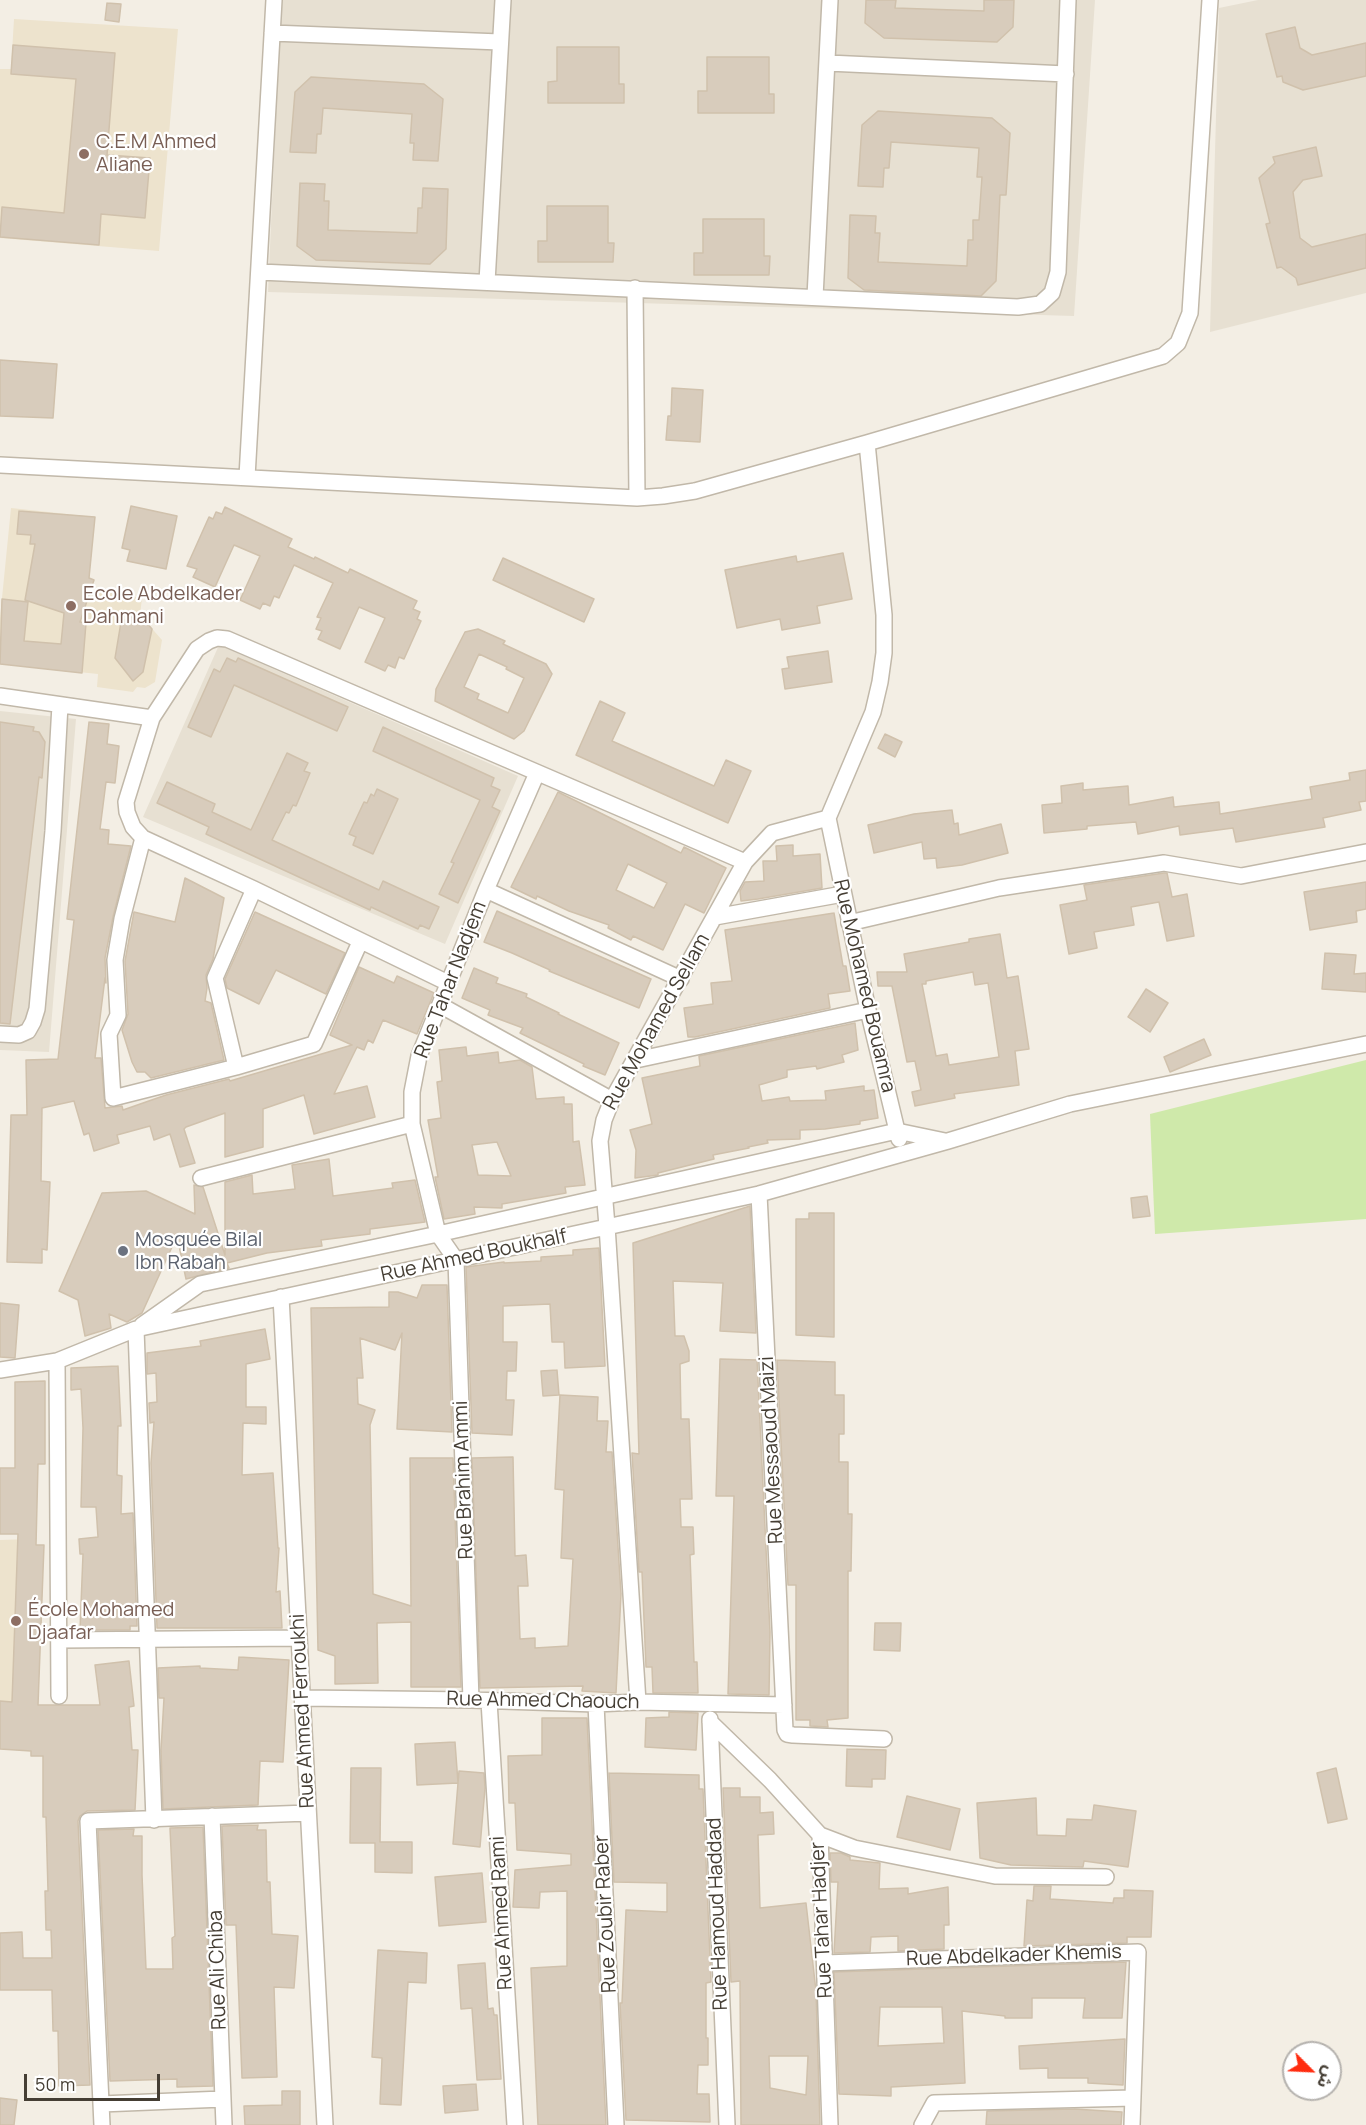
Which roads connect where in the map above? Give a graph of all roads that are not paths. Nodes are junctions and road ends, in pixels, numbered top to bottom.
1 (274, 0) edge
2 (503, 0) edge
3 (830, 0) edge
4 (1068, 0) edge
5 (1210, 0) edge
6 (272, 33) junction
7 (500, 42) junction
8 (828, 63) junction
9 (1066, 74) junction
10 (260, 272) junction
11 (487, 282) junction
12 (635, 288) junction
13 (815, 297) junction
14 (867, 443) junction
15 (0, 465) edge
16 (247, 477) junction
17 (637, 498) junction
18 (0, 696) edge
19 (60, 705) junction
20 (152, 718) junction
21 (537, 773) junction
22 (828, 818) junction
23 (143, 838) junction
24 (1366, 852) edge
25 (745, 862) junction
26 (254, 889) junction
27 (486, 891) junction
28 (843, 894) junction
29 (715, 917) junction
30 (849, 923) junction
31 (360, 942) junction
32 (681, 979) junction
33 (448, 983) junction
34 (440, 1005) junction
35 (868, 1010) junction
36 (0, 1034) edge
37 (1366, 1044) edge
38 (636, 1060) junction
39 (236, 1067) junction
40 (612, 1100) junction
41 (412, 1124) junction
42 (897, 1131) junction
43 (948, 1142) junction
44 (904, 1153) junction
45 (201, 1178) dead end
46 (759, 1194) junction
47 (605, 1196) junction
48 (607, 1226) junction
49 (438, 1234) junction
50 (456, 1260) junction
51 (281, 1298) junction
52 (136, 1329) junction
53 (57, 1361) junction
54 (0, 1370) edge
55 (299, 1638) junction
56 (148, 1640) junction
57 (60, 1641) junction
58 (59, 1696) dead end
59 (302, 1698) junction
60 (471, 1700) junction
61 (489, 1701) junction
62 (638, 1702) junction
63 (596, 1704) junction
64 (708, 1704) junction
65 (784, 1705) junction
66 (710, 1722) junction
67 (884, 1739) dead end
68 (308, 1813) junction
69 (212, 1816) junction
70 (154, 1820) junction
71 (820, 1835) junction
72 (1106, 1876) dead end
73 (825, 1963) junction
74 (1133, 2098) junction
75 (222, 2099) junction
76 (101, 2104) junction
77 (102, 2125) edge
78 (224, 2125) edge
79 (325, 2125) edge
80 (515, 2125) edge
81 (616, 2125) edge
82 (727, 2125) edge
83 (830, 2125) edge
84 (922, 2125) edge
85 (1132, 2125) edge

1 - 6 street
2 - 7 street
3 - 8 street
4 - 9 street
5 - 14 street
6 - 7 street
6 - 10 street
7 - 11 street
8 - 9 street
8 - 13 street
9 - 13 street
10 - 11 street
10 - 16 street
11 - 12 street
12 - 13 street
12 - 17 street
14 - 17 street
14 - 22 street
15 - 16 street
16 - 17 street
18 - 19 street
19 - 20 street
19 - 36 street
20 - 21 street
20 - 23 street
21 - 25 street
21 - 27 street, Rue Tahar Nadjem
22 - 25 street, Rue Mohamed Sellam
22 - 28 street, Rue Mohamed Bouamra
23 - 26 street
23 - 39 street
24 - 30 street
25 - 29 street, Rue Mohamed Sellam
26 - 31 street
26 - 39 street
27 - 32 street
27 - 33 street, Rue Tahar Nadjem
28 - 29 street
28 - 30 street, Rue Mohamed Bouamra
29 - 32 street, Rue Mohamed Sellam
30 - 35 street, Rue Mohamed Bouamra
31 - 33 street
31 - 39 street
32 - 38 street, Rue Mohamed Sellam
33 - 34 street, Rue Tahar Nadjem
34 - 40 street
34 - 41 street, Rue Tahar Nadjem
35 - 38 street
35 - 42 street, Rue Mohamed Bouamra
37 - 43 street, Rue Ahmed Boukhalf
38 - 40 street, Rue Mohamed Sellam
40 - 47 street, Rue Mohamed Sellam
41 - 45 street
41 - 49 street, Rue Tahar Nadjem
42 - 43 street
42 - 44 street, Rue Mohamed Bouamra
42 - 47 street
43 - 44 street, Rue Ahmed Boukhalf
44 - 46 street, Rue Ahmed Boukhalf
46 - 48 street, Rue Ahmed Boukhalf
46 - 65 street, Rue Messaoud Maizi
47 - 48 street, Rue Mohamed Sellam
47 - 49 street
48 - 50 street, Rue Ahmed Boukhalf
48 - 62 street, Rue Mohamed Sellam
49 - 50 street, Rue Tahar Nadjem
49 - 52 street
50 - 51 street, Rue Ahmed Boukhalf
50 - 60 street, Rue Brahim Ammi
51 - 52 street, Rue Ahmed Boukhalf
51 - 55 street, Rue Ahmed Ferroukhi
52 - 53 street, Rue Ahmed Boukhalf
52 - 56 street
53 - 54 street, Rue Ahmed Boukhalf
53 - 57 street
55 - 56 street
55 - 59 street, Rue Ahmed Ferroukhi
56 - 57 street
56 - 70 street
57 - 58 street
59 - 60 street, Rue Ahmed Chaouch
59 - 68 street, Rue Ahmed Ferroukhi
60 - 61 street, Rue Ahmed Chaouch
61 - 63 street, Rue Ahmed Chaouch
61 - 80 street, Rue Ahmed Rami
62 - 63 street, Rue Ahmed Chaouch
62 - 64 street, Rue Ahmed Chaouch
63 - 81 street, Rue Zoubir Raber
64 - 65 street, Rue Ahmed Chaouch
64 - 66 street, Rue Hamoud Haddad
65 - 67 street, Rue Messaoud Maizi
66 - 71 street, Rue Tahar Hadjer
66 - 82 street, Rue Hamoud Haddad
68 - 69 street
68 - 79 street, Rue Ahmed Ferroukhi
69 - 70 street
69 - 75 street, Rue Ali Chiba
70 - 76 street
71 - 72 street
71 - 73 street, Rue Tahar Hadjer
73 - 74 street, Rue Abdelkader Khemis
73 - 83 street, Rue Tahar Hadjer
74 - 84 street
74 - 85 street, Rue Abdelkader Khemis
75 - 76 street
75 - 78 street, Rue Ali Chiba
76 - 77 street

